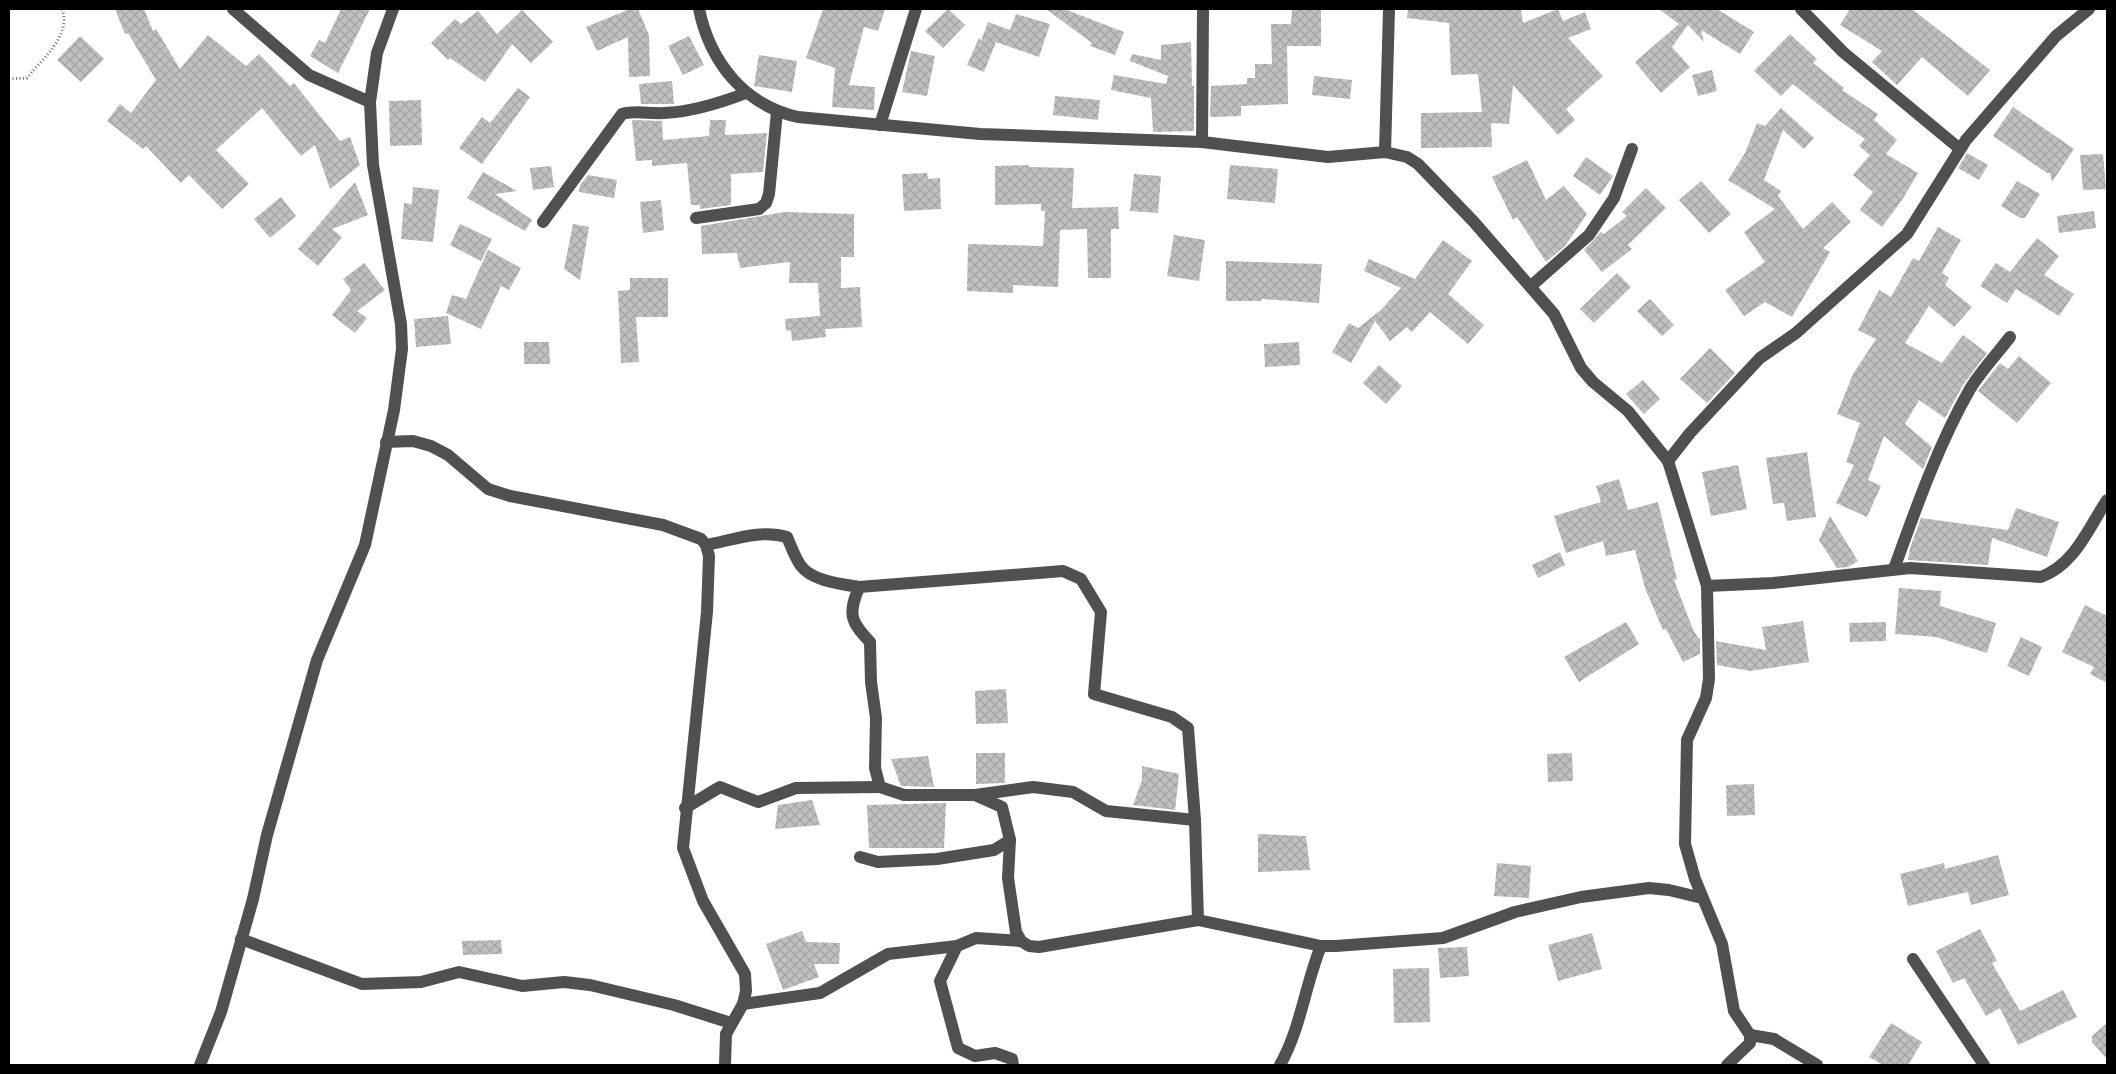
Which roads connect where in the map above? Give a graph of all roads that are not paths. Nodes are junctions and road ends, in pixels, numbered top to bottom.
1 (233, 9) edge
2 (393, 9) edge
3 (699, 9) edge
4 (916, 9) edge
5 (1203, 9) edge
6 (1389, 9) edge
7 (1801, 9) edge
8 (2089, 9) edge
9 (746, 93) junction
10 (370, 102) junction
11 (777, 112) junction
12 (880, 125) junction
13 (1202, 142) junction
14 (1632, 149) dead end
15 (1960, 149) junction
16 (1385, 152) junction
17 (696, 218) dead end
18 (543, 222) dead end
19 (1531, 286) junction
20 (2010, 337) dead end
21 (386, 442) junction
22 (1668, 461) junction
23 (2107, 500) edge
24 (706, 546) junction
25 (1894, 569) junction
26 (1707, 586) junction
27 (859, 587) junction
28 (880, 787) junction
29 (975, 795) junction
30 (686, 808) junction
31 (1195, 820) junction
32 (1010, 840) junction
33 (860, 857) dead end
34 (1702, 898) junction
35 (1198, 920) junction
36 (240, 939) junction
37 (1021, 942) junction
38 (957, 946) junction
39 (1321, 946) junction
40 (1913, 959) dead end
41 (743, 1004) junction
42 (731, 1024) junction
43 (1750, 1035) junction
44 (200, 1065) edge
45 (725, 1065) edge
46 (1013, 1065) edge
47 (1280, 1065) edge
48 (1727, 1065) edge
49 (1817, 1065) edge
50 (1984, 1065) edge

1 - 10 street
2 - 10 street
3 - 9 street
4 - 12 street
5 - 13 street
6 - 16 street
7 - 15 street
8 - 15 street
9 - 11 street
9 - 18 street
10 - 21 street
11 - 12 street
11 - 17 street
12 - 13 street
13 - 16 street
14 - 19 street
15 - 22 street
16 - 19 street
19 - 22 street
20 - 25 street
21 - 24 street
21 - 36 street
22 - 26 street
23 - 25 street
24 - 27 street
24 - 30 street
25 - 26 street
26 - 34 street
27 - 28 street
27 - 31 street
28 - 29 street
28 - 30 street
29 - 31 street
29 - 32 street
30 - 41 street
31 - 35 street
32 - 33 street
32 - 37 street
34 - 39 street
34 - 43 street
35 - 37 street
35 - 39 street
36 - 42 street
36 - 44 street
37 - 38 street
38 - 41 street
38 - 46 street
39 - 47 street
40 - 50 street
41 - 42 street
42 - 45 street
43 - 48 street
43 - 49 street

